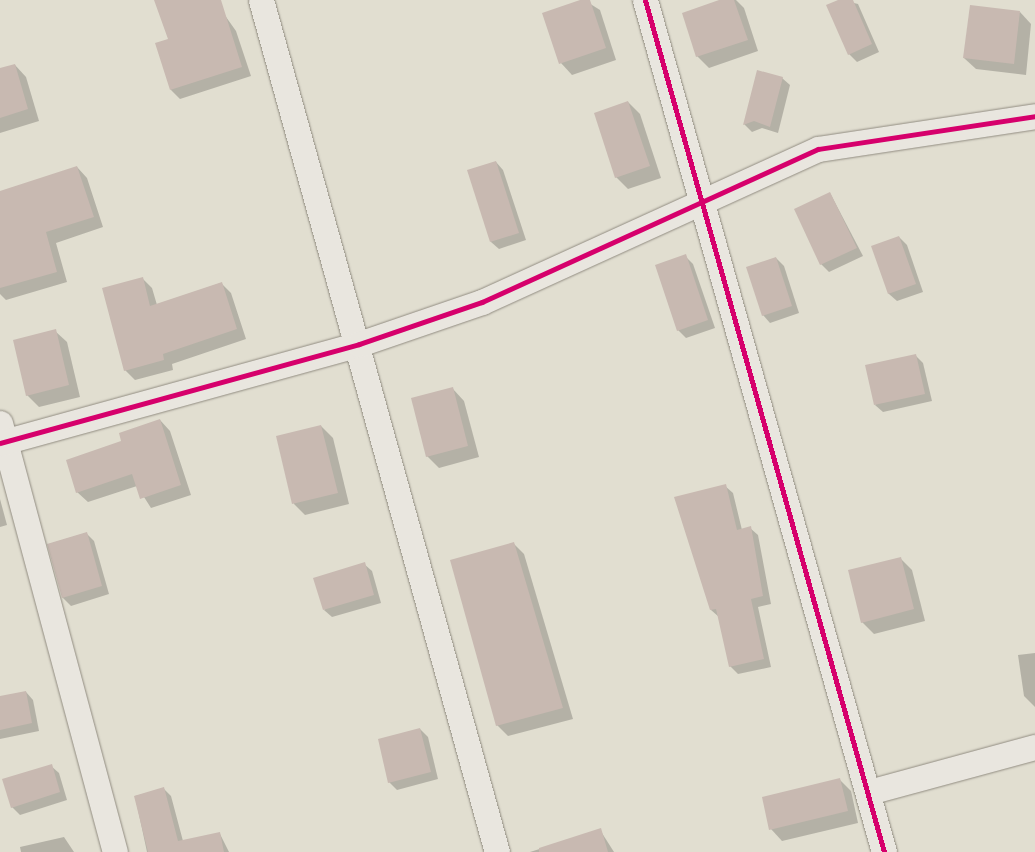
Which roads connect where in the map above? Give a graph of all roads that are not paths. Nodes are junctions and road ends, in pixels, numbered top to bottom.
1 (261, 0) edge
2 (645, 0) edge
3 (1035, 116) edge
4 (701, 204) junction
5 (359, 344) junction
6 (2, 436) edge
7 (1035, 747) edge
8 (869, 792) junction
9 (115, 852) edge
10 (497, 852) edge
11 (884, 852) edge

1 - 5 street
2 - 4 street
3 - 4 street
4 - 5 street
4 - 8 street
5 - 6 street
5 - 10 street
6 - 9 street
7 - 8 street
8 - 11 street

